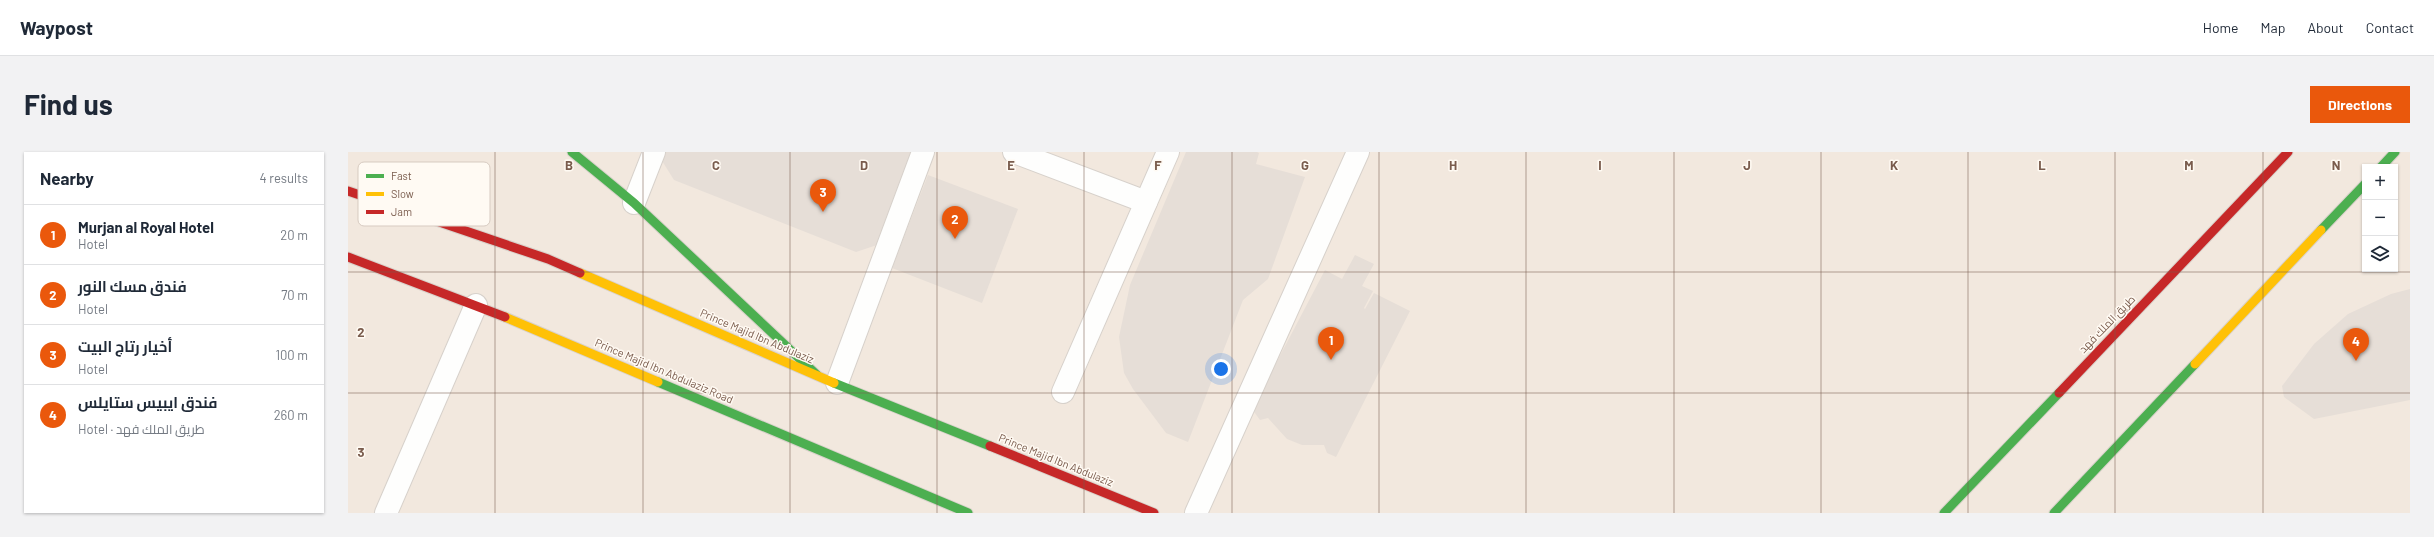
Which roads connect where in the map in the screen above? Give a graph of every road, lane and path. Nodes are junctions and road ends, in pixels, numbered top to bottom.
1 (572, 152) edge
2 (654, 152) edge
3 (923, 152) edge
4 (1014, 152) edge
5 (1168, 152) edge
6 (1358, 152) edge
7 (2288, 152) edge
8 (2395, 152) edge
9 (2384, 164) edge
10 (2362, 187) edge
11 (348, 191) edge
12 (358, 194) edge
13 (1146, 202) junction
14 (634, 203) junction
15 (451, 226) edge
16 (348, 258) edge
17 (476, 305) junction
18 (828, 379) junction
19 (1063, 392) dead end
20 (2088, 476) junction
21 (2075, 506) dead end
22 (386, 513) edge
23 (968, 513) edge
24 (1154, 513) edge
25 (1196, 513) edge
26 (1944, 513) edge
27 (2054, 513) edge

1 - 14 main road
2 - 14 street
3 - 18 street
4 - 13 street
5 - 13 street
6 - 25 street
7 - 26 main road, طريق الملك فهد
8 - 9 main road
10 - 20 main road
11 - 12 main road, Prince Majid Ibn Abdulaziz
13 - 19 street
14 - 18 main road
15 - 18 main road, Prince Majid Ibn Abdulaziz
16 - 17 main road, Prince Majid Ibn Abdulaziz Road
17 - 22 street
17 - 23 main road, Prince Majid Ibn Abdulaziz Road
18 - 24 main road, Prince Majid Ibn Abdulaziz
20 - 21 main road
20 - 27 main road

